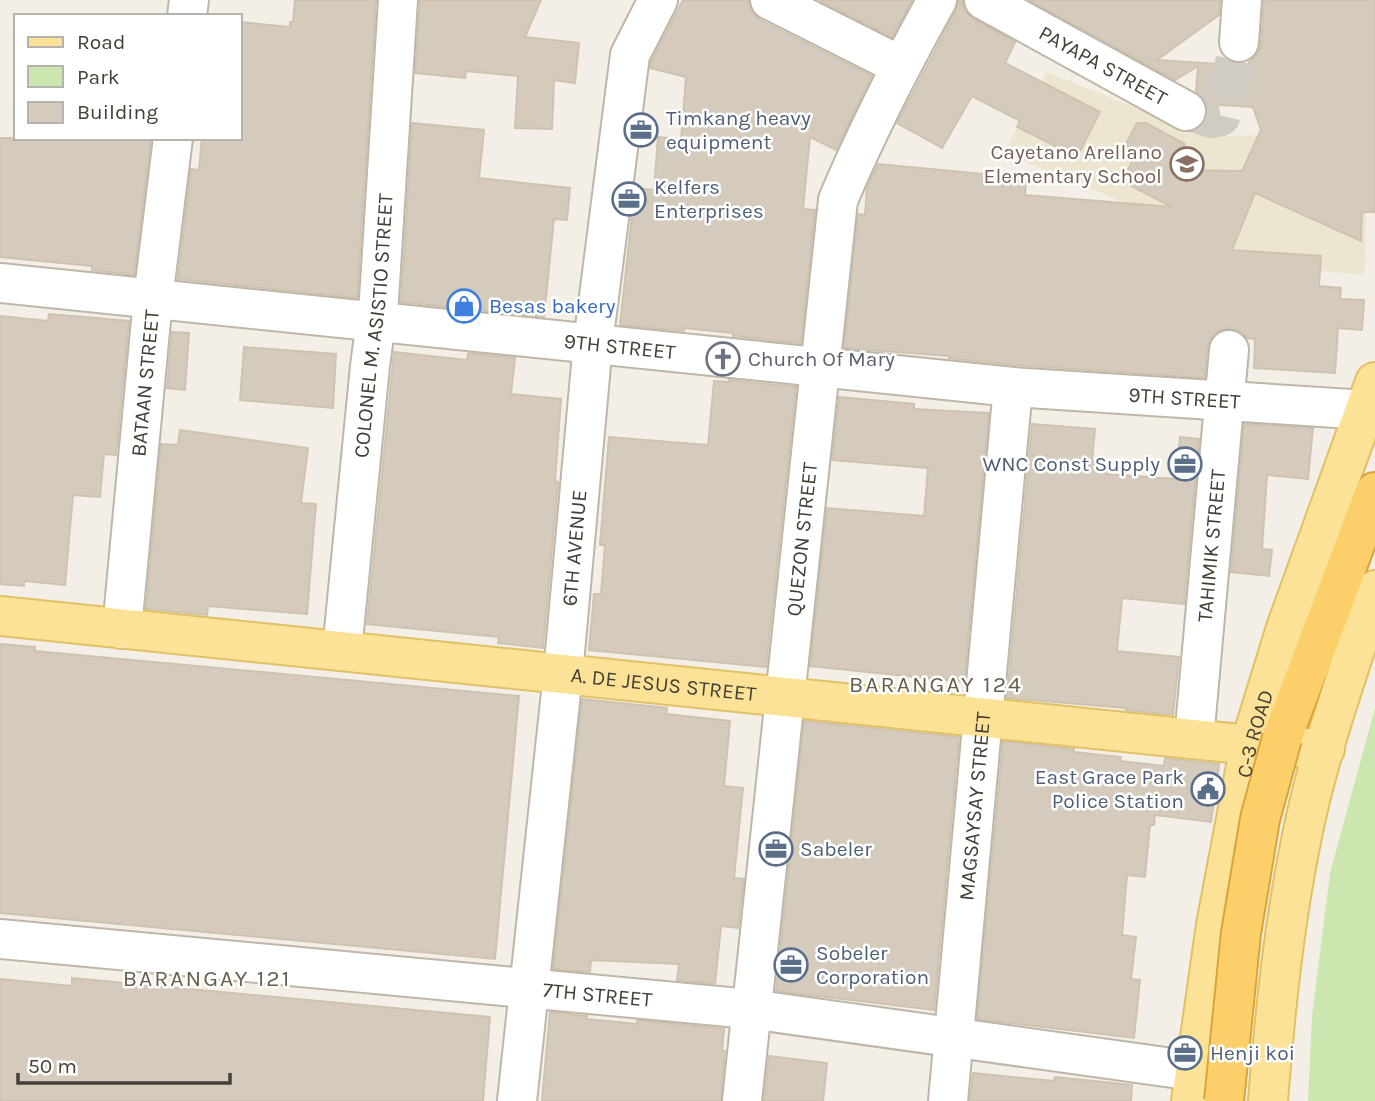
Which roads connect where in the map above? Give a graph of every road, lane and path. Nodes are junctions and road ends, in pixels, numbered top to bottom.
1 (398, 0) edge
2 (658, 0) edge
3 (770, 0) edge
4 (937, 0) edge
5 (984, 0) edge
6 (1242, 0) edge
7 (1239, 42) tunnel mouth
8 (901, 66) junction
9 (1186, 111) tunnel mouth
10 (173, 140) edge
11 (0, 283) edge
12 (153, 299) junction
13 (377, 321) junction
14 (593, 343) junction
15 (1229, 350) dead end
16 (821, 368) junction
17 (1013, 387) junction
18 (1370, 396) edge
19 (1223, 402) junction
20 (1375, 492) edge
21 (1375, 590) edge
22 (0, 616) edge
23 (122, 629) junction
24 (342, 651) junction
25 (563, 674) junction
26 (785, 697) junction
27 (983, 717) junction
28 (1194, 739) junction
29 (1250, 745) junction
30 (1325, 749) junction
31 (0, 939) edge
32 (530, 989) junction
33 (750, 1009) junction
34 (954, 1038) junction
35 (1193, 1086) edge
36 (517, 1101) edge
37 (742, 1101) edge
38 (948, 1101) edge
39 (1224, 1101) edge
40 (1268, 1101) edge

1 - 13 street, COLONEL M. ASISTIO STREET
2 - 14 street, 6TH AVENUE
3 - 8 street
4 - 8 street, QUEZON STREET
5 - 9 street, PAYAPA STREET
6 - 7 street
8 - 16 street, QUEZON STREET
10 - 12 street, BATAAN STREET
11 - 12 street, 9TH STREET
12 - 13 street, 9TH STREET
12 - 23 street, BATAAN STREET
13 - 14 street, 9TH STREET
13 - 24 street, COLONEL M. ASISTIO STREET
14 - 16 street, 9TH STREET
14 - 25 street, 6TH AVENUE
15 - 19 street, TAHIMIK STREET
16 - 17 street, 9TH STREET
16 - 26 street, QUEZON STREET
17 - 19 street, 9TH STREET
17 - 27 street, MAGSAYSAY STREET
18 - 19 street, 9TH STREET
18 - 29 main road, C-3 ROAD
19 - 28 street, TAHIMIK STREET
20 - 39 highway, bridge
21 - 30 main road
22 - 23 main road, A. DE JESUS STREET
23 - 24 main road, A. DE JESUS STREET
24 - 25 main road, A. DE JESUS STREET
25 - 26 main road, A. DE JESUS STREET
25 - 32 street, 6TH AVENUE
26 - 27 main road, A. DE JESUS STREET
26 - 33 street, QUEZON STREET
27 - 28 main road, A. DE JESUS STREET
27 - 34 street, MAGSAYSAY STREET
28 - 29 main road, A. DE JESUS STREET
29 - 30 main road, A. DE JESUS STREET
29 - 35 main road, C-3 ROAD
30 - 40 main road
31 - 32 street, 7TH STREET
32 - 33 street, 7TH STREET
32 - 36 street, 6TH AVENUE
33 - 34 street, 7TH STREET
33 - 37 street, QUEZON STREET
34 - 35 street, 7TH STREET
34 - 38 street, MAGSAYSAY STREET

